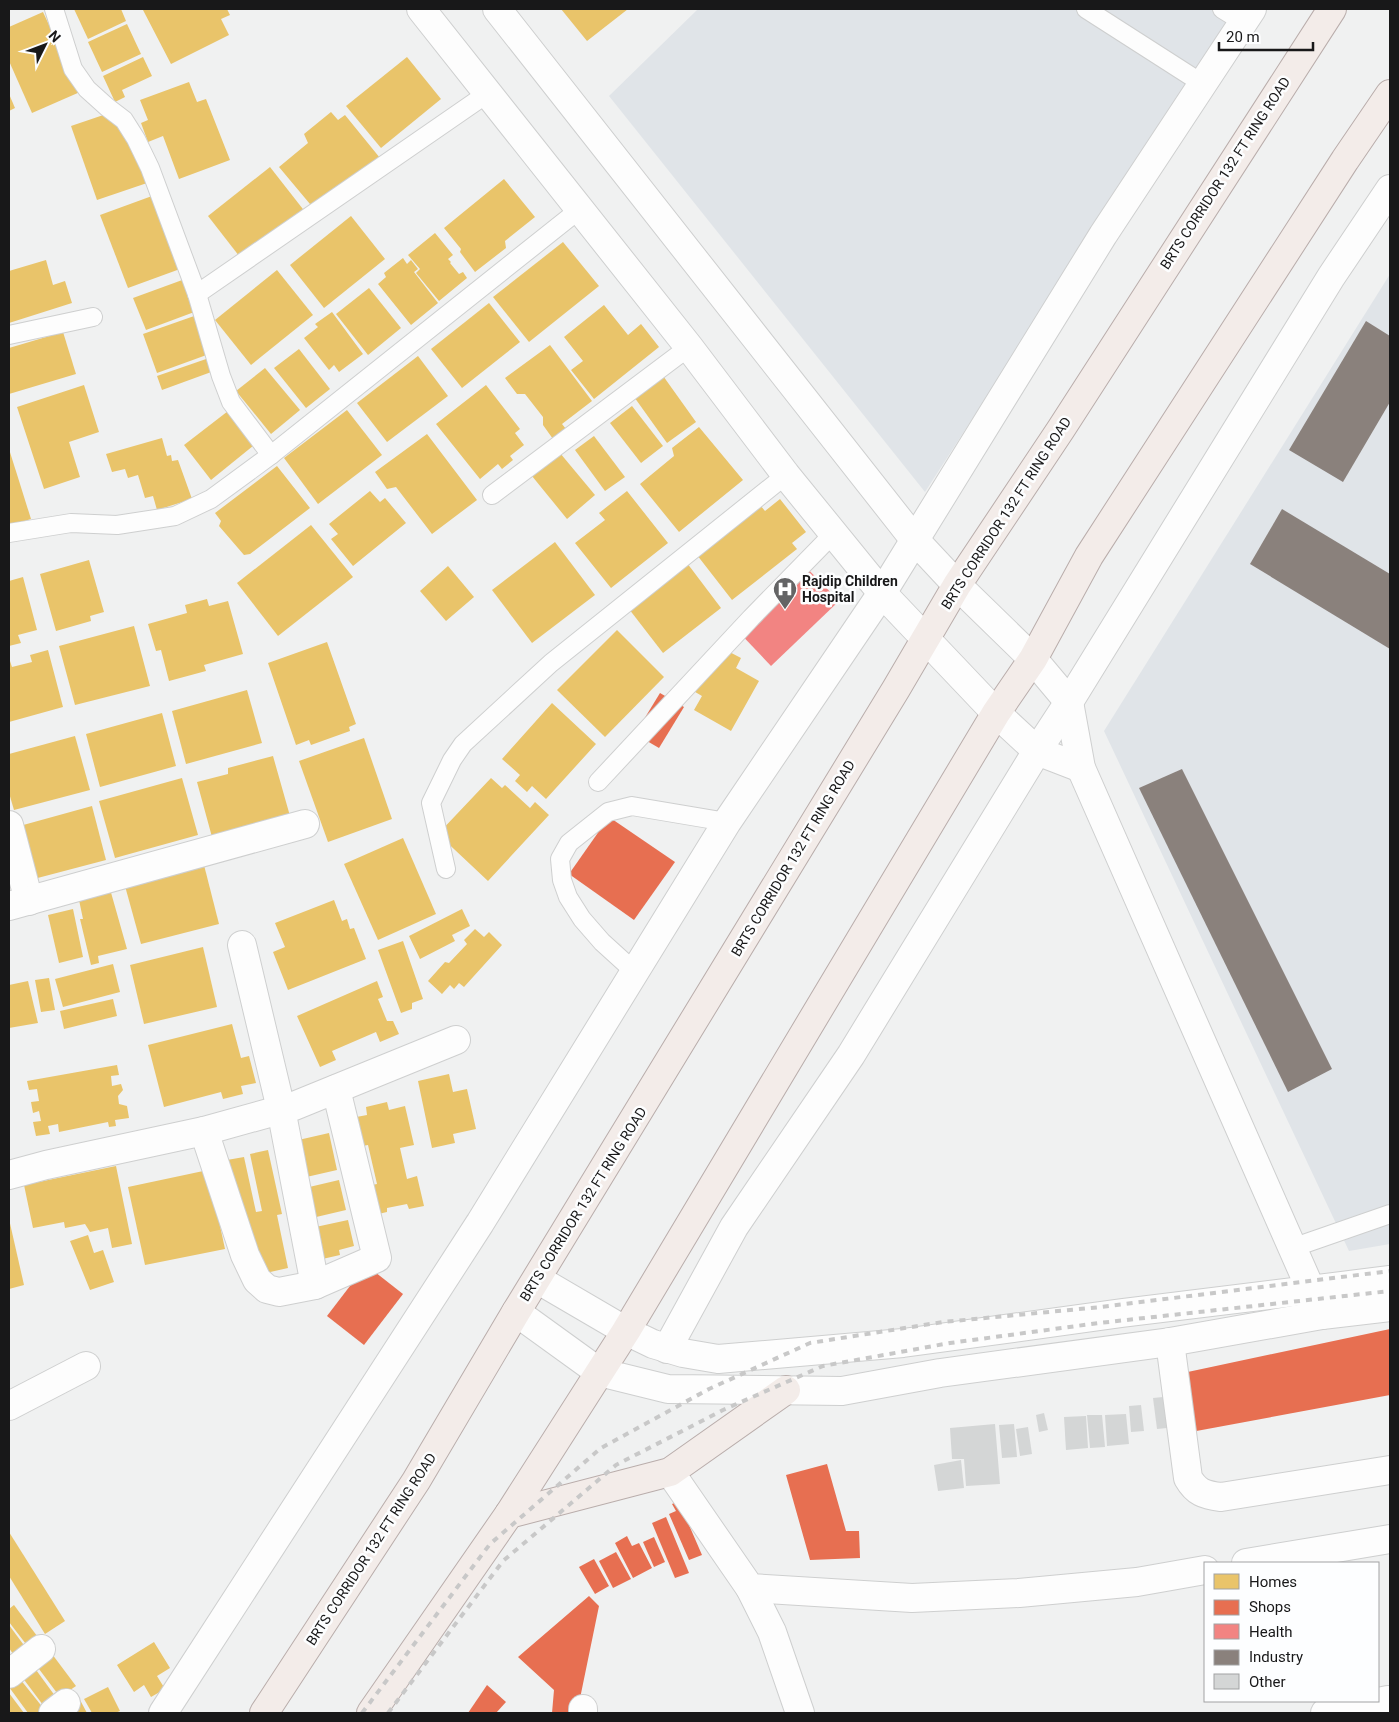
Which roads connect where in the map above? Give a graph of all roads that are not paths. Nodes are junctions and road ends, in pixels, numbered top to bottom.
1 (54, 9) edge
2 (421, 9) edge
3 (497, 9) edge
4 (1086, 9) edge
5 (1332, 9) edge
6 (1239, 13) edge
7 (1203, 84) junction
8 (488, 93) junction
9 (1390, 94) edge
10 (1390, 189) edge
11 (580, 209) junction
12 (197, 294) junction
13 (93, 317) dead end
14 (9, 335) edge
15 (689, 347) junction
16 (271, 455) junction
17 (786, 475) junction
18 (492, 495) dead end
19 (9, 533) edge
20 (834, 533) junction
21 (914, 539) junction
22 (957, 585) junction
23 (882, 593) junction
24 (926, 639) junction
25 (1033, 659) junction
26 (1069, 702) junction
27 (996, 713) junction
28 (1037, 751) junction
29 (1081, 768) junction
30 (598, 782) dead end
31 (727, 822) junction
32 (305, 824) dead end
33 (9, 825) edge
34 (446, 869) dead end
35 (19, 904) edge
36 (242, 945) dead end
37 (635, 972) junction
38 (456, 1040) dead end
39 (336, 1089) junction
40 (281, 1109) junction
41 (204, 1131) junction
42 (9, 1175) edge
43 (1390, 1214) edge
44 (1292, 1248) junction
45 (537, 1279) junction
46 (1390, 1280) edge
47 (315, 1285) junction
48 (1311, 1289) junction
49 (1390, 1307) edge
50 (516, 1312) junction
51 (1322, 1315) junction
52 (626, 1331) junction
53 (1170, 1342) junction
54 (668, 1349) junction
55 (86, 1366) dead end
56 (599, 1372) junction
57 (786, 1390) junction
58 (9, 1406) edge
59 (1390, 1470) edge
60 (670, 1472) junction
61 (509, 1514) junction
62 (1390, 1539) edge
63 (1252, 1562) edge
64 (1204, 1570) edge
65 (750, 1588) junction
66 (41, 1649) dead end
67 (9, 1674) edge
68 (1388, 1700) dead end
69 (1378, 1702) edge
70 (1379, 1702) edge
71 (163, 1713) edge
72 (264, 1713) edge
73 (371, 1713) edge
74 (800, 1713) edge
75 (1325, 1713) edge

1 - 12 lane
2 - 8 street
3 - 21 street
4 - 7 lane
5 - 22 main road, BRTS CORRIDOR 132 FT RING ROAD
6 - 7 street
7 - 21 street
8 - 11 street
8 - 12 lane
9 - 25 main road
10 - 26 street
11 - 15 street
11 - 16 lane
12 - 16 lane
13 - 14 lane
15 - 17 street
15 - 18 lane
16 - 19 lane
17 - 20 street
17 - 34 lane
20 - 23 street
20 - 30 lane
21 - 22 street
21 - 23 street
22 - 24 main road, BRTS CORRIDOR 132 FT RING ROAD
22 - 25 street
23 - 24 street
23 - 31 street
24 - 27 street
24 - 45 main road, BRTS CORRIDOR 132 FT RING ROAD
25 - 26 street
25 - 27 main road
26 - 28 street
26 - 29 street
27 - 28 street
27 - 52 main road
28 - 29 street
28 - 54 street
29 - 44 street
31 - 37 street
31 - 37 lane
32 - 35 street
33 - 35 street
36 - 40 street
37 - 71 street
38 - 39 street
39 - 40 street
39 - 47 street
40 - 41 street
40 - 47 street
41 - 42 street
41 - 47 street
43 - 44 lane
44 - 48 street
45 - 50 main road, BRTS CORRIDOR 132 FT RING ROAD
45 - 52 street
46 - 48 street
48 - 51 street
48 - 54 street
49 - 51 street
50 - 56 street
50 - 72 main road, BRTS CORRIDOR 132 FT RING ROAD
51 - 53 street
52 - 54 street
52 - 56 main road
53 - 57 street
53 - 59 street
55 - 58 street
56 - 57 street
56 - 61 main road
57 - 60 main road
60 - 61 main road
60 - 65 street
61 - 73 main road
62 - 63 street
64 - 65 street
65 - 74 street
66 - 67 street
68 - 70 street
69 - 75 street

